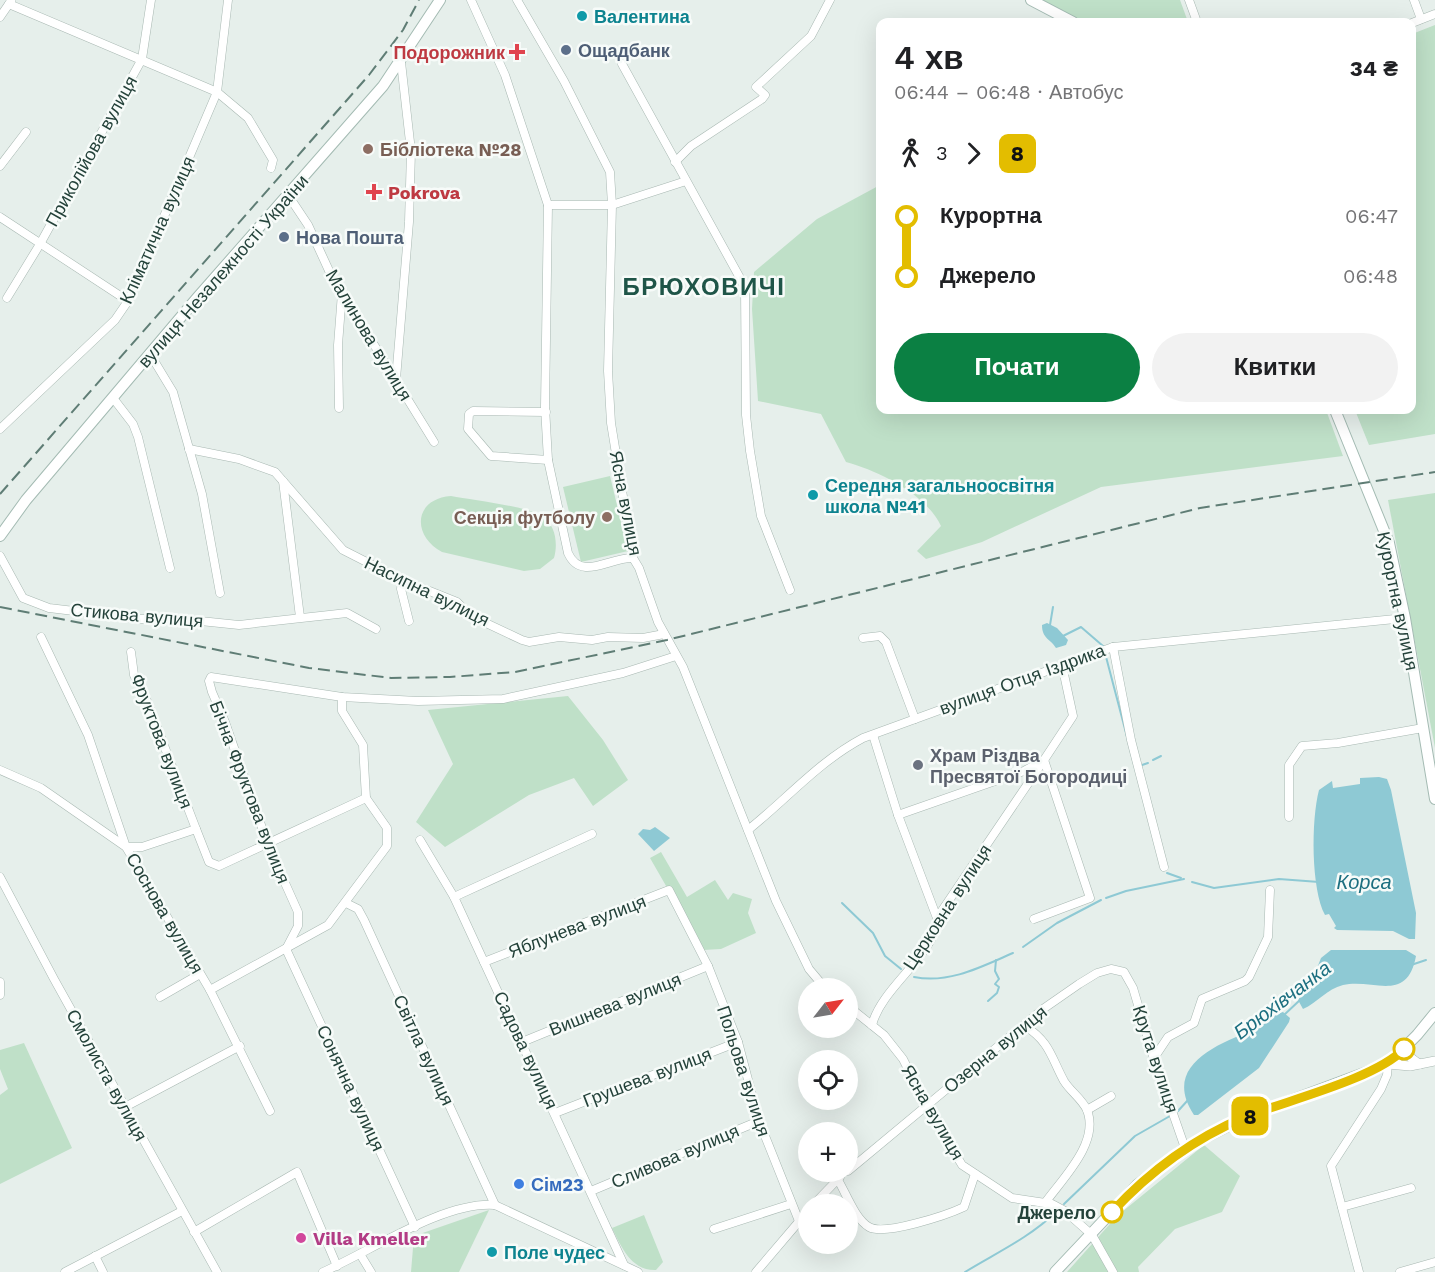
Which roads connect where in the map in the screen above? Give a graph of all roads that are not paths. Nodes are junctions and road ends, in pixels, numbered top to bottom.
1 (151, 0) edge
2 (228, 0) edge
3 (440, 0) edge
4 (471, 0) edge
5 (518, 0) edge
6 (830, 0) edge
7 (1031, 0) edge
8 (1189, 0) edge
9 (1414, 0) edge
10 (11, 2) edge
11 (1435, 14) edge
12 (0, 17) edge
13 (1065, 18) edge
14 (1196, 18) edge
15 (1421, 19) junction
16 (1416, 21) edge
17 (142, 59) junction
18 (401, 62) junction
19 (622, 64) dead end
20 (217, 92) junction
21 (26, 132) dead end
22 (675, 162) junction
23 (0, 166) edge
24 (271, 168) dead end
25 (686, 181) junction
26 (288, 195) junction
27 (548, 205) junction
28 (612, 205) junction
29 (0, 217) edge
30 (40, 244) junction
31 (342, 293) junction
32 (7, 298) dead end
33 (128, 301) junction
34 (150, 354) junction
35 (396, 379) junction
36 (113, 398) junction
37 (339, 408) dead end
38 (546, 412) junction
39 (1337, 414) edge
40 (0, 429) edge
41 (434, 442) dead end
42 (189, 449) junction
43 (548, 460) junction
44 (283, 480) junction
45 (0, 536) edge
46 (0, 555) edge
47 (633, 558) junction
48 (170, 568) dead end
49 (402, 580) junction
50 (790, 590) dead end
51 (220, 593) dead end
52 (300, 616) junction
53 (1405, 618) junction
54 (409, 621) dead end
55 (376, 629) dead end
56 (664, 634) junction
57 (42, 637) dead end
58 (863, 638) dead end
59 (1113, 646) junction
60 (131, 652) dead end
61 (676, 656) junction
62 (1062, 665) junction
63 (342, 697) junction
64 (915, 719) junction
65 (1423, 728) junction
66 (873, 735) junction
67 (1044, 760) junction
68 (0, 770) edge
69 (1435, 795) edge
70 (366, 798) junction
71 (898, 815) junction
72 (1289, 817) dead end
73 (196, 829) junction
74 (748, 830) junction
75 (592, 834) dead end
76 (420, 840) dead end
77 (268, 845) junction
78 (126, 847) junction
79 (1164, 867) dead end
80 (0, 877) edge
81 (669, 890) joint
82 (1270, 890) dead end
83 (454, 897) junction
84 (346, 903) junction
85 (937, 918) junction
86 (1034, 920) dead end
87 (286, 949) junction
88 (484, 962) junction
89 (708, 966) junction
90 (1124, 972) joint
91 (200, 974) junction
92 (817, 978) edge
93 (0, 982) edge
94 (210, 990) junction
95 (0, 995) edge
96 (160, 997) dead end
97 (1435, 1012) edge
98 (858, 1014) edge
99 (872, 1025) junction
100 (1026, 1026) junction
101 (522, 1042) junction
102 (738, 1042) junction
103 (1409, 1044) junction
104 (240, 1046) junction
105 (1154, 1059) junction
106 (1435, 1061) edge
107 (1388, 1064) junction
108 (1420, 1064) junction
109 (1111, 1096) dead end
110 (926, 1105) junction
111 (125, 1107) junction
112 (1086, 1110) junction
113 (270, 1111) dead end
114 (555, 1113) junction
115 (759, 1121) junction
116 (1185, 1148) junction
117 (858, 1162) edge
118 (975, 1174) junction
119 (836, 1182) edge
120 (839, 1182) edge
121 (1411, 1188) dead end
122 (591, 1191) junction
123 (824, 1194) edge
124 (1045, 1203) junction
125 (495, 1204) junction
126 (790, 1204) junction
127 (1342, 1207) junction
128 (182, 1210) junction
129 (798, 1219) edge
130 (798, 1222) edge
131 (415, 1227) junction
132 (714, 1229) dead end
133 (194, 1232) junction
134 (1092, 1234) junction
135 (360, 1254) junction
136 (95, 1256) junction
137 (1435, 1262) edge
138 (624, 1265) junction
139 (337, 1266) junction
140 (65, 1272) edge
141 (103, 1272) edge
142 (217, 1272) edge
143 (323, 1272) edge
144 (371, 1272) edge
145 (638, 1272) edge
146 (756, 1272) edge
147 (1055, 1272) edge
148 (1113, 1272) edge
149 (1359, 1272) edge
150 (1400, 1272) edge

1 - 17 street
2 - 20 street, Кліматична вулиця
3 - 18 main road, вулиця Незалежності України
4 - 27 street
5 - 28 street, Ясна вулиця
6 - 22 street
7 - 13 main road
8 - 14 street
9 - 15 street
10 - 12 street
10 - 17 street
11 - 15 street
15 - 16 street
17 - 20 street
17 - 30 street, Приколійова вулиця
18 - 26 main road, вулиця Незалежності України
18 - 35 street
19 - 22 street
20 - 24 street
20 - 33 street, Кліматична вулиця
21 - 23 street
22 - 25 street
25 - 28 street
25 - 50 street
26 - 31 street, Малинова вулиця
26 - 34 main road, вулиця Незалежності України
27 - 28 street
27 - 38 street
28 - 47 street, Ясна вулиця
29 - 30 street
30 - 32 street, Приколійова вулиця
30 - 33 street
31 - 35 street, Малинова вулиця
31 - 37 street
33 - 40 street, Кліматична вулиця
34 - 36 main road, вулиця Незалежності України
34 - 42 street
35 - 41 street, Малинова вулиця
36 - 45 main road, вулиця Незалежності України
36 - 48 street
38 - 43 street
38 - 43 street
39 - 53 main road, Курортна вулиця
42 - 44 street, Насипна вулиця
42 - 51 street
43 - 47 street
44 - 49 street, Насипна вулиця
44 - 52 street
46 - 52 street, Стикова вулиця
47 - 56 street, Ясна вулиця
49 - 54 street
49 - 56 street, Насипна вулиця
52 - 55 street, Стикова вулиця
53 - 59 street, вулиця Отця Іздрика
53 - 65 main road, Курортна вулиця
56 - 61 street, Ясна вулиця
57 - 78 street
58 - 64 street
59 - 62 street, вулиця Отця Іздрика
59 - 79 street
60 - 73 street, Фруктова вулиця
61 - 63 street
61 - 74 street, Ясна вулиця
62 - 64 street, вулиця Отця Іздрика
62 - 67 street, Церковна вулиця
63 - 70 street
63 - 77 street, Бічна Фруктова вулиця
64 - 66 street, вулиця Отця Іздрика
65 - 69 main road, Курортна вулиця
65 - 72 street
66 - 71 street
66 - 74 street, вулиця Отця Іздрика
67 - 71 street
67 - 85 street, Церковна вулиця
67 - 86 street
68 - 78 street, Соснова вулиця
70 - 77 street, Фруктова вулиця
70 - 84 street
71 - 85 street
73 - 77 street, Фруктова вулиця
73 - 78 street, Фруктова вулиця
74 - 92 street, Ясна вулиця
75 - 83 street
76 - 83 street, Садова вулиця
77 - 87 street, Бічна Фруктова вулиця
78 - 91 street, Соснова вулиця
80 - 111 street, Смолиста вулиця
81 - 88 street, Яблунева вулиця
81 - 89 street, Польова вулиця
82 - 105 street
83 - 88 street, Садова вулиця
84 - 87 street
84 - 125 street, Світла вулиця
85 - 99 street, Церковна вулиця
87 - 94 street
87 - 131 street, Сонячна вулиця
88 - 101 street, Садова вулиця
89 - 101 street, Вишнева вулиця
89 - 102 street, Польова вулиця
90 - 100 street, Озерна вулиця
90 - 105 street, Крута вулиця
91 - 94 street, Соснова вулиця
91 - 96 street
93 - 95 street
94 - 104 street, Соснова вулиця
97 - 103 main road
98 - 99 street, Ясна вулиця
99 - 110 street, Ясна вулиця
100 - 110 street, Озерна вулиця
100 - 112 street
101 - 114 street, Садова вулиця
102 - 114 street, Грушева вулиця
102 - 115 street, Польова вулиця
103 - 107 main road
103 - 108 street
104 - 111 street
104 - 113 street, Соснова вулиця
105 - 116 street, Крута вулиця
106 - 108 street
107 - 108 street
107 - 116 main road
107 - 127 street
109 - 112 street
110 - 117 street, Озерна вулиця
110 - 118 street, Ясна вулиця
111 - 128 street, Смолиста вулиця
112 - 124 street
114 - 122 street, Садова вулиця
115 - 122 street, Сливова вулиця
115 - 126 street, Польова вулиця
116 - 134 main road
118 - 120 street
118 - 124 street, Ясна вулиця
119 - 123 street, Озерна вулиця
121 - 127 street
122 - 138 street, Садова вулиця
124 - 134 street, Ясна вулиця
125 - 131 street
125 - 138 street
126 - 129 street, Польова вулиця
126 - 132 street
127 - 149 street
128 - 133 street, Смолиста вулиця
128 - 136 street
130 - 146 street
131 - 135 street
133 - 139 street
133 - 142 street, Смолиста вулиця
134 - 147 main road
134 - 148 street
135 - 139 street
135 - 144 street
136 - 140 street
136 - 141 street
137 - 150 street
138 - 145 street
139 - 143 street

